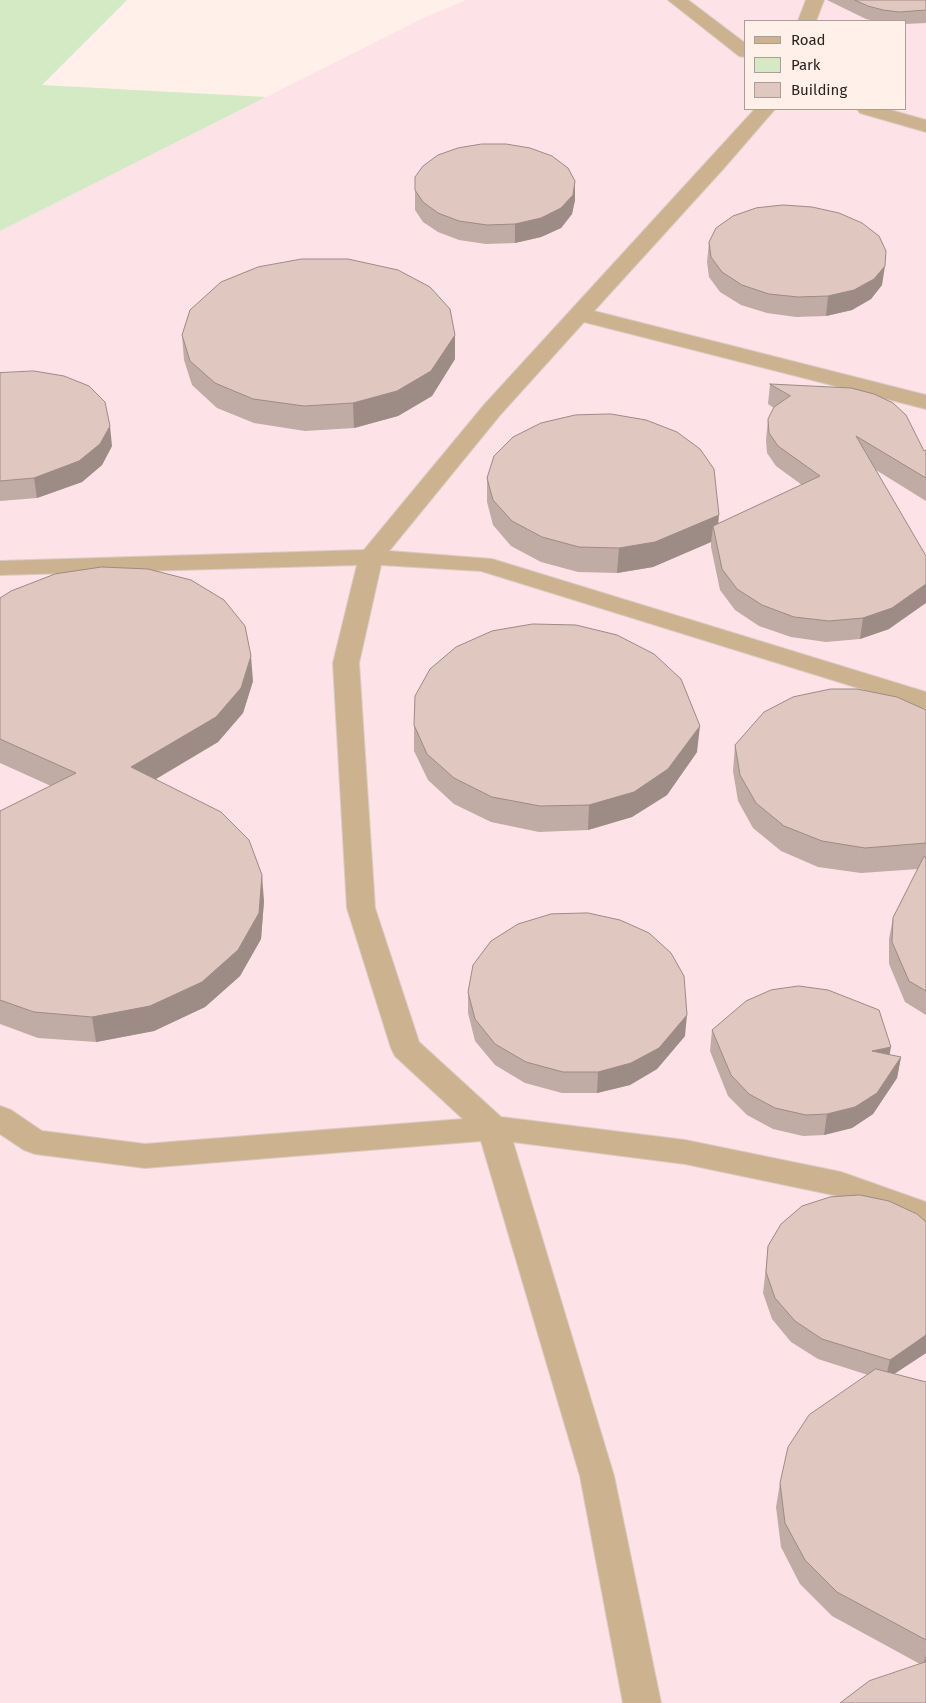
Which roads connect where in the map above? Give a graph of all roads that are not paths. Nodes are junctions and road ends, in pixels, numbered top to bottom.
1 (677, 0) edge
2 (815, 0) edge
3 (808, 20) edge
4 (744, 51) edge
5 (764, 110) edge
6 (870, 110) edge
7 (926, 126) edge
8 (580, 314) junction
9 (926, 402) edge
10 (371, 557) junction
11 (0, 568) edge
12 (926, 701) edge
13 (0, 1118) edge
14 (493, 1128) junction
15 (926, 1215) edge
16 (642, 1703) edge

1 - 4 lane
2 - 3 lane
5 - 8 lane
6 - 7 lane
8 - 9 lane
8 - 10 lane
10 - 11 lane
10 - 12 lane
10 - 14 lane
13 - 14 lane
14 - 15 lane
14 - 16 lane

